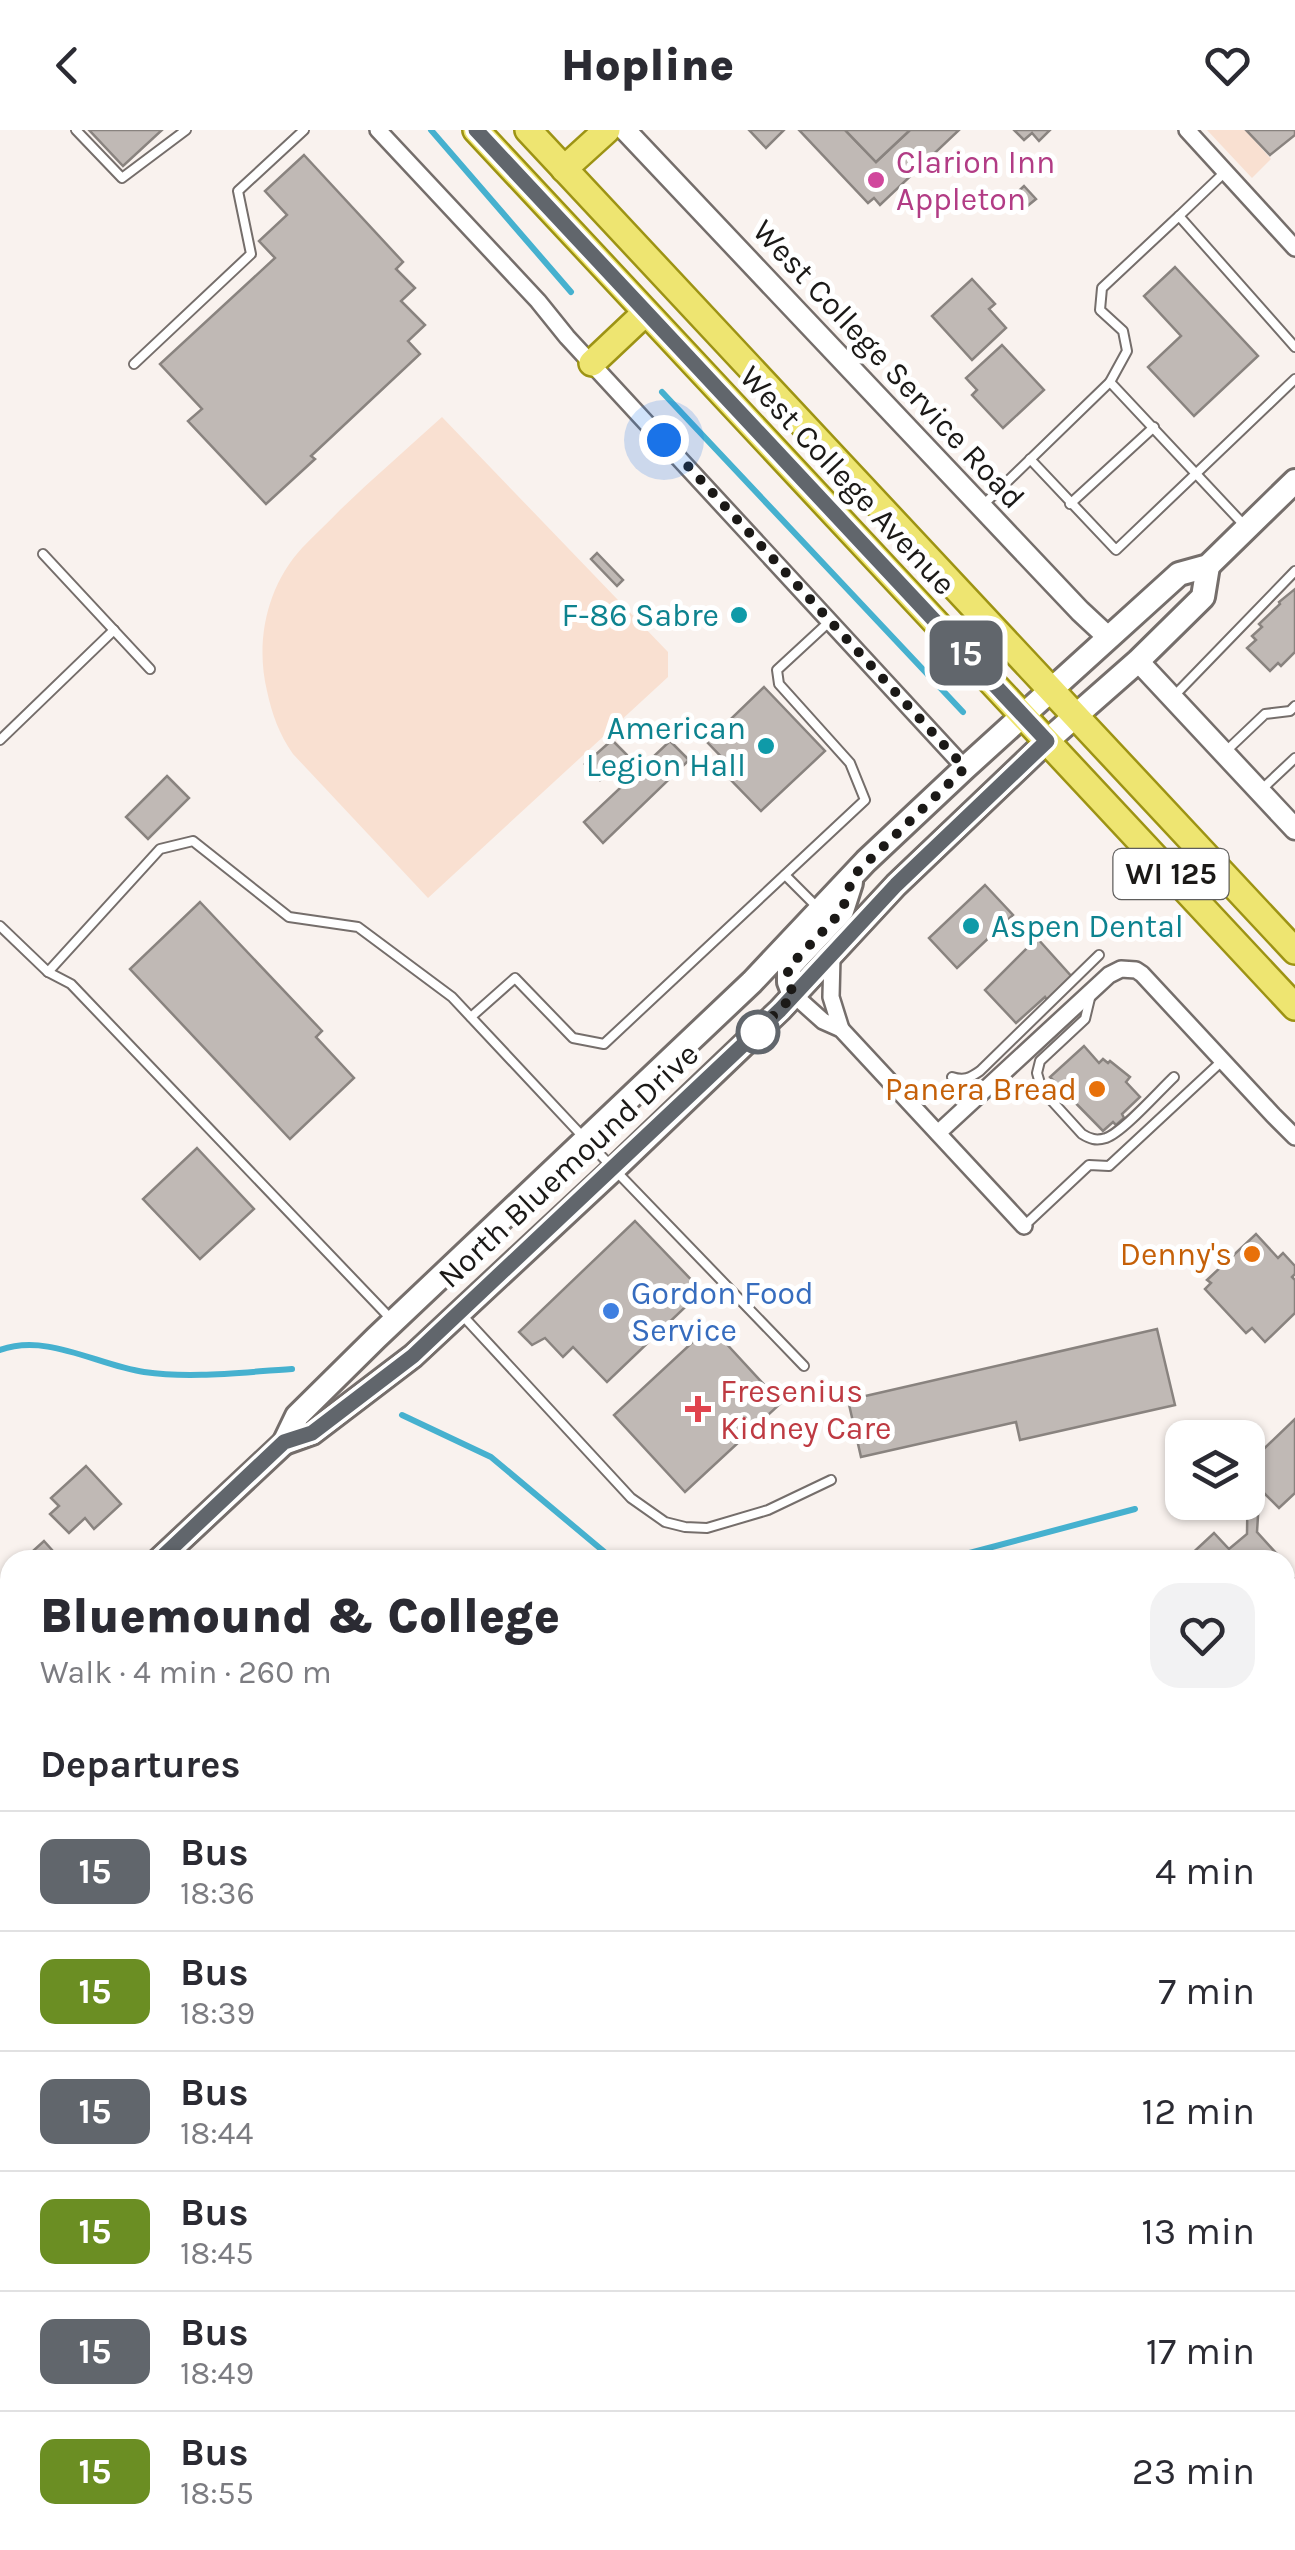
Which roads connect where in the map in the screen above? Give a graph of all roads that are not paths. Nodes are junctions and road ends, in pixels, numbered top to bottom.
1 (76, 130) edge
2 (186, 130) edge
3 (304, 130) edge
4 (378, 130) edge
5 (476, 130) edge
6 (528, 130) edge
7 (607, 130) edge
8 (625, 130) edge
9 (1186, 130) edge
10 (564, 169) junction
11 (1225, 172) junction
12 (1178, 216) junction
13 (1295, 248) edge
14 (646, 312) junction
15 (1295, 347) edge
16 (592, 363) junction
17 (134, 364) dead end
18 (1295, 379) edge
19 (1110, 382) junction
20 (1154, 428) junction
21 (1030, 459) junction
22 (1195, 473) junction
23 (1295, 481) edge
24 (1070, 504) junction
25 (982, 506) junction
26 (1247, 528) junction
27 (43, 554) dead end
28 (1208, 566) junction
29 (1295, 571) edge
30 (831, 620) junction
31 (114, 630) junction
32 (1109, 638) junction
33 (1138, 661) junction
34 (150, 670) dead end
35 (1051, 689) junction
36 (1173, 698) junction
37 (1295, 706) edge
38 (1024, 714) junction
39 (1075, 716) junction
40 (0, 740) edge
41 (1047, 741) junction
42 (1224, 753) junction
43 (1295, 758) edge
44 (965, 768) junction
45 (1260, 792) junction
46 (1295, 829) edge
47 (785, 876) junction
48 (853, 876) junction
49 (820, 910) junction
50 (0, 926) edge
51 (1295, 951) edge
52 (1099, 955) dead end
53 (832, 956) junction
54 (48, 972) junction
55 (1092, 990) junction
56 (794, 995) junction
57 (1295, 1008) edge
58 (472, 1017) junction
59 (840, 1029) junction
60 (1222, 1061) junction
61 (952, 1077) dead end
62 (1174, 1077) dead end
63 (938, 1134) junction
64 (1295, 1136) edge
65 (586, 1140) junction
66 (615, 1168) junction
67 (1024, 1226) joint
68 (460, 1312) junction
69 (393, 1321) junction
70 (804, 1366) dead end
71 (284, 1442) junction
72 (831, 1480) dead end
73 (170, 1550) edge

1 - 2 lane
3 - 17 lane
4 - 16 street
5 - 14 main road, West College Avenue / WI 125
6 - 10 main road, West College Avenue / WI 125
7 - 10 main road
8 - 25 street, West College Service Road
9 - 11 street
10 - 35 main road, West College Avenue / WI 125
11 - 12 lane
11 - 13 street
12 - 15 lane
12 - 19 lane
14 - 16 main road
14 - 38 main road, West College Avenue / WI 125
16 - 30 street
18 - 22 lane
19 - 20 lane
19 - 21 lane
20 - 22 lane
20 - 24 lane
21 - 24 lane
21 - 25 lane
22 - 24 lane
22 - 26 lane
23 - 26 main road
25 - 32 street, West College Service Road
26 - 28 main road
27 - 31 lane
28 - 32 main road, North Bluemound Drive
28 - 33 main road, North Bluemound Drive
29 - 36 lane
30 - 44 street
30 - 47 lane
31 - 34 lane
31 - 40 lane
32 - 35 main road, North Bluemound Drive
33 - 36 street
33 - 39 main road, North Bluemound Drive
35 - 38 main road, North Bluemound Drive
35 - 39 main road, West College Avenue / WI 125
36 - 42 street
37 - 42 lane
38 - 41 main road, West College Avenue / WI 125
38 - 44 main road, North Bluemound Drive
39 - 41 main road, North Bluemound Drive
39 - 51 main road, West College Avenue / WI 125
41 - 53 main road, North Bluemound Drive
41 - 57 main road, West College Avenue / WI 125
42 - 45 street
43 - 45 lane
44 - 48 main road, North Bluemound Drive
45 - 46 street
47 - 49 lane
47 - 58 lane
48 - 49 main road, North Bluemound Drive
48 - 56 main road
49 - 65 main road, North Bluemound Drive
50 - 54 lane
52 - 61 lane
53 - 56 main road, North Bluemound Drive
53 - 59 street
54 - 58 lane
54 - 69 lane
55 - 60 street
55 - 62 lane
55 - 63 street
56 - 59 street
56 - 66 main road, North Bluemound Drive
58 - 65 lane
59 - 63 street
60 - 64 street
60 - 67 lane
63 - 67 street
65 - 66 lane
65 - 69 main road, North Bluemound Drive
66 - 68 main road, North Bluemound Drive
66 - 70 lane
68 - 71 main road, North Bluemound Drive
68 - 72 lane
69 - 71 main road, North Bluemound Drive
71 - 73 main road, North Bluemound Drive

